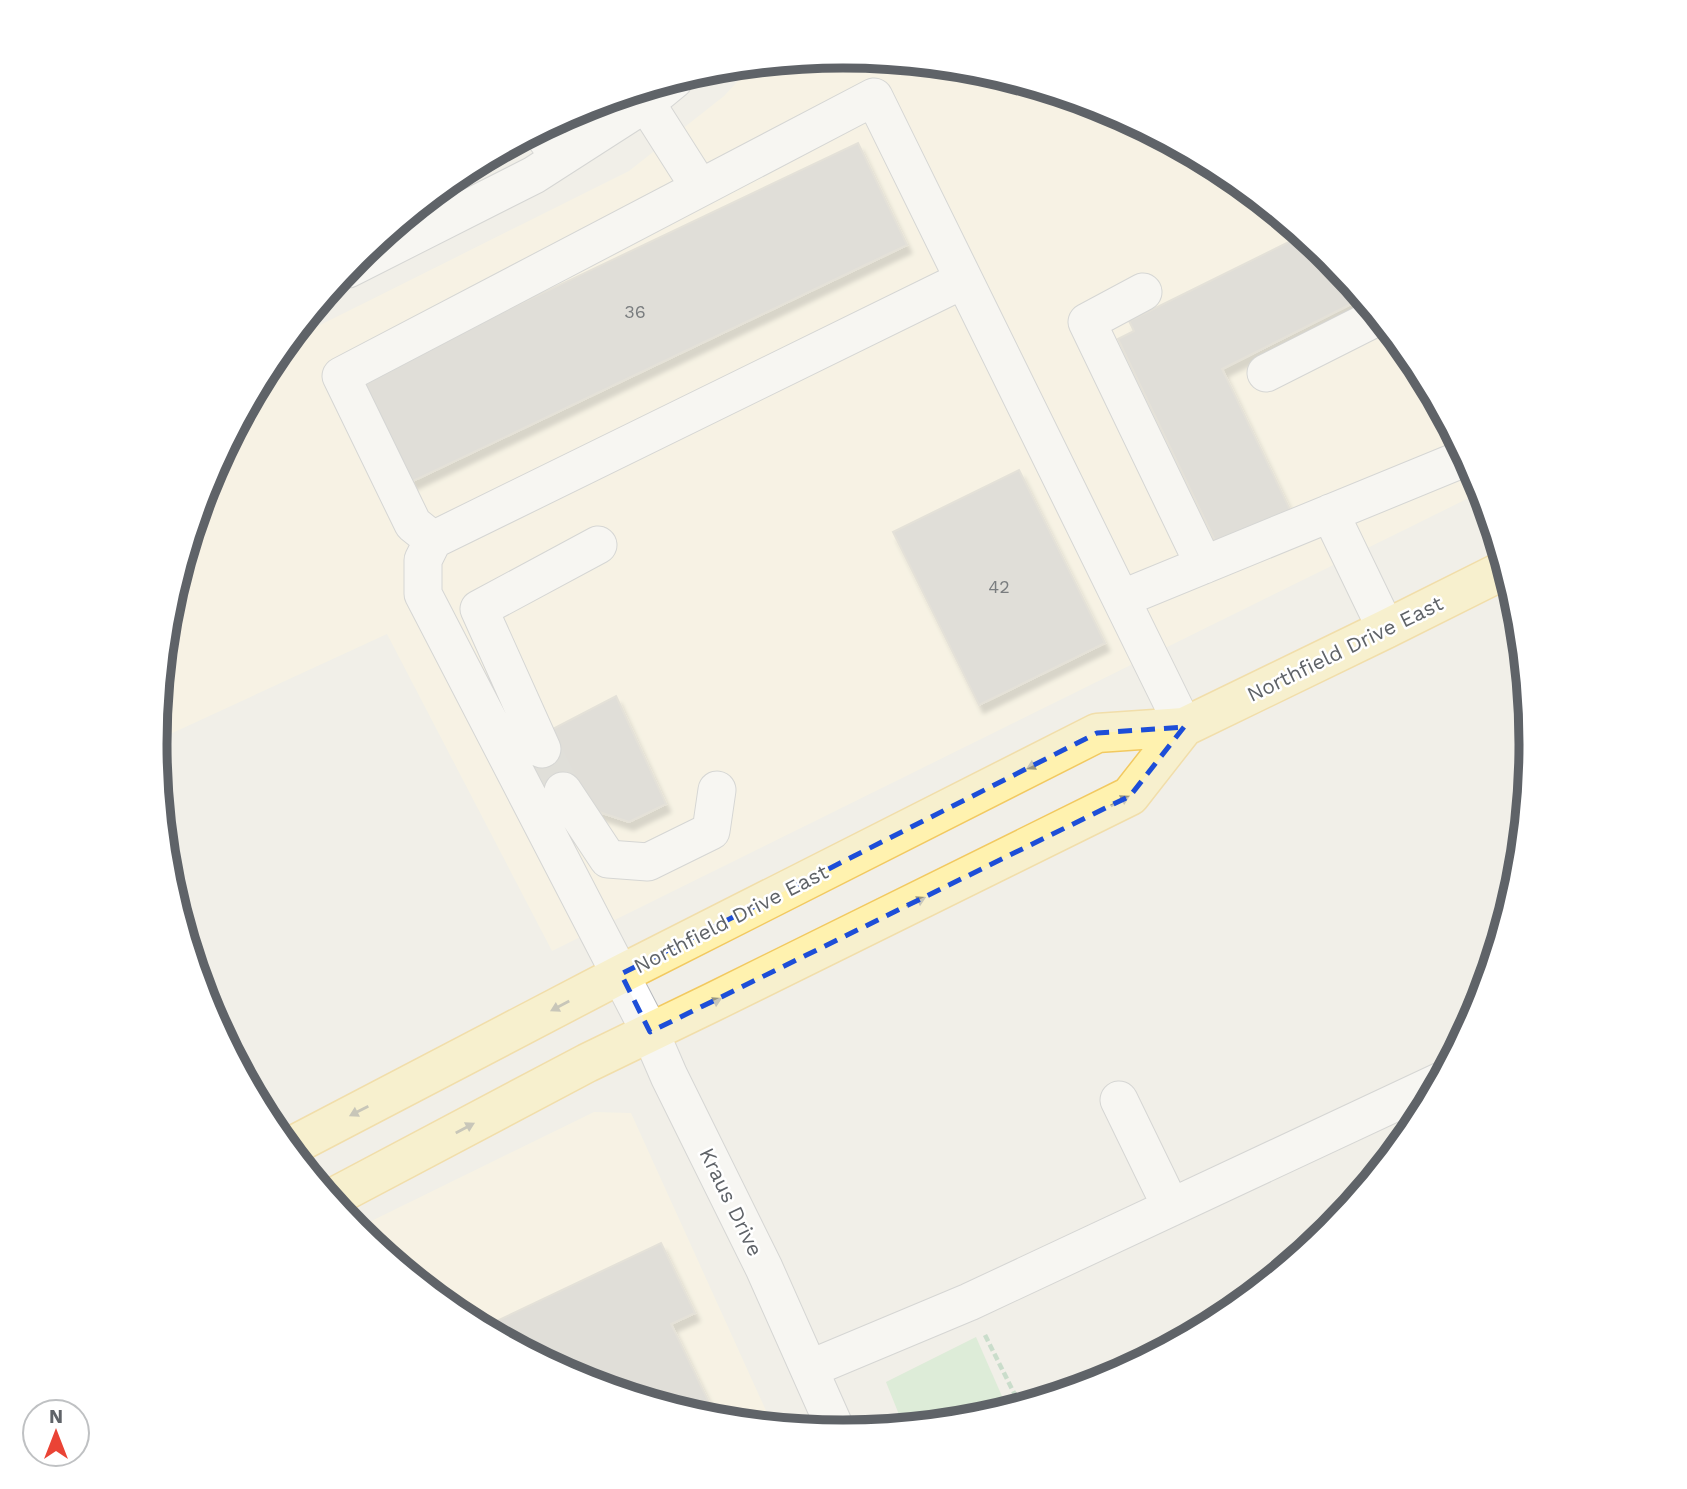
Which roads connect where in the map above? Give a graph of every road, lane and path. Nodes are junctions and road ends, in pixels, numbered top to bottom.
1 (656, 95) edge
2 (646, 103) junction
3 (550, 144) edge
4 (700, 188) junction
5 (378, 254) edge
6 (963, 281) junction
7 (1143, 292) dead end
8 (1370, 320) edge
9 (1266, 373) dead end
10 (1457, 461) edge
11 (1330, 513) junction
12 (433, 540) junction
13 (598, 545) dead end
14 (1205, 565) junction
15 (1498, 573) edge
16 (1121, 599) junction
17 (1387, 629) junction
18 (1184, 727) junction
19 (542, 749) tunnel mouth
20 (563, 790) tunnel mouth
21 (717, 790) dead end
22 (621, 974) junction
23 (650, 1032) junction
24 (1426, 1088) edge
25 (1119, 1100) dead end
26 (298, 1143) edge
27 (339, 1194) edge
28 (1171, 1207) junction
29 (969, 1303) junction
30 (809, 1369) junction
31 (1017, 1399) edge
32 (832, 1420) edge

1 - 2 street
2 - 3 street
2 - 4 street
3 - 5 street
4 - 6 street
4 - 12 street
6 - 12 street
6 - 16 street
7 - 14 street
8 - 9 street
10 - 11 street
11 - 14 street
11 - 17 street
12 - 22 street, Kraus Drive
13 - 19 street
14 - 16 street
15 - 17 main road, Northfield Drive East
16 - 18 street
17 - 18 main road, Northfield Drive East
18 -> 22 main road, Northfield Drive East
23 -> 18 main road, Northfield Drive East
20 - 21 street
22 - 23 street, Kraus Drive
22 -> 26 main road, Northfield Drive East
27 -> 23 main road, Northfield Drive East
23 - 30 street, Kraus Drive
24 - 28 street
25 - 28 street
28 - 29 street
29 - 30 street
29 - 31 path
30 - 32 street, Kraus Drive

